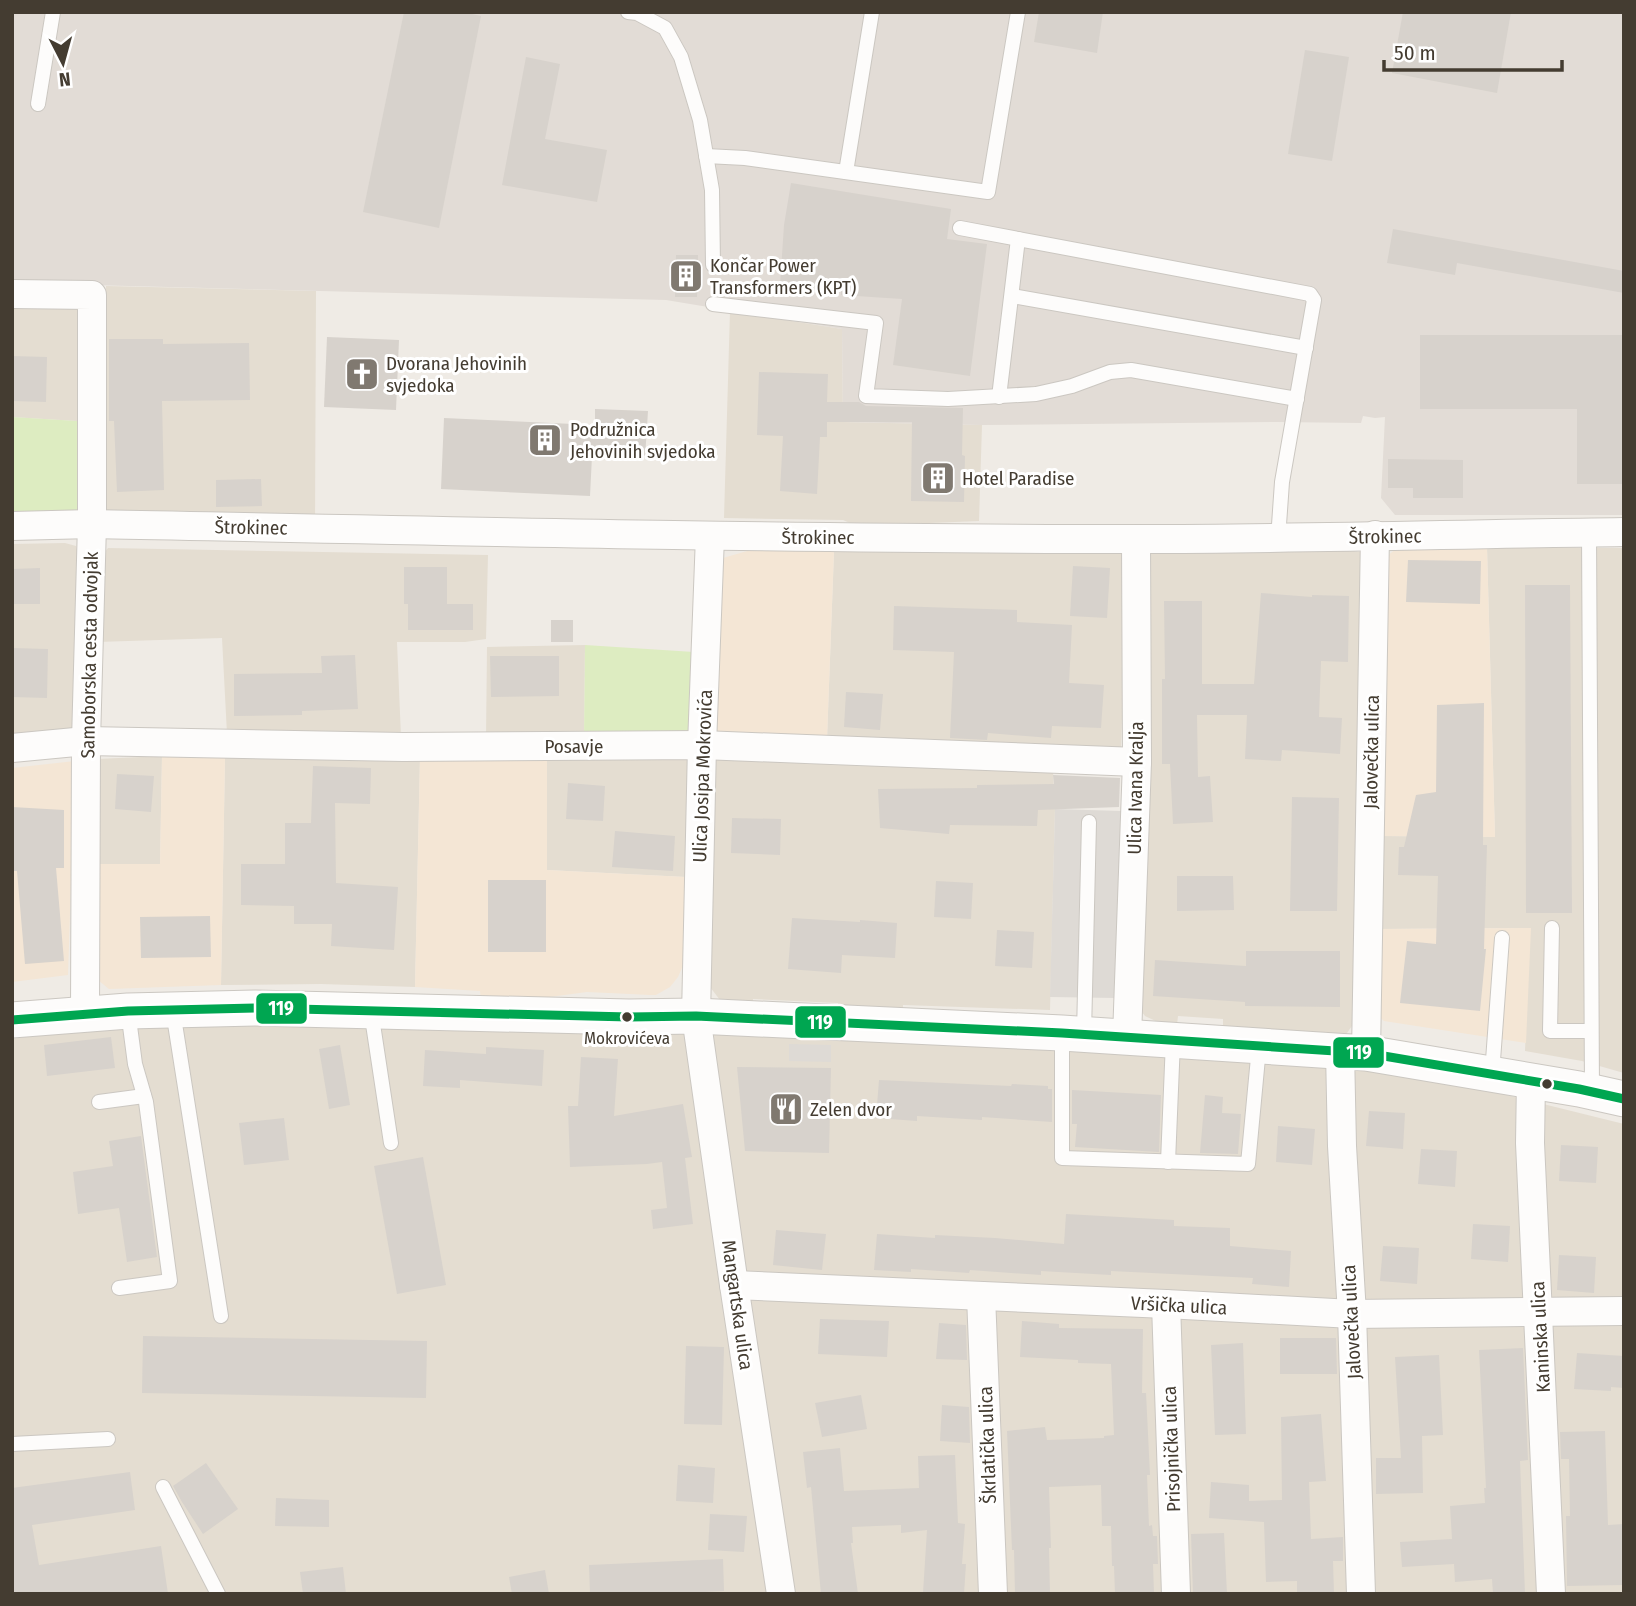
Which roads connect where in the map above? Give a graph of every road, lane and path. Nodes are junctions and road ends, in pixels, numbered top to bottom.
1 (52, 12) edge
2 (628, 12) edge
3 (873, 12) edge
4 (1018, 12) edge
5 (38, 104) dead end
6 (706, 156) junction
7 (846, 172) junction
8 (960, 228) dead end
9 (1018, 239) junction
10 (713, 265) dead end
11 (12, 294) edge
12 (1012, 296) junction
13 (713, 304) dead end
14 (1306, 348) junction
15 (999, 397) junction
16 (1297, 400) junction
17 (92, 524) junction
18 (12, 526) edge
19 (1589, 532) junction
20 (1624, 532) edge
21 (1375, 535) junction
22 (710, 536) junction
23 (1136, 539) junction
24 (1278, 539) junction
25 (86, 741) junction
26 (702, 745) junction
27 (12, 748) edge
28 (1137, 762) junction
29 (1089, 822) dead end
30 (1552, 928) dead end
31 (1502, 938) dead end
32 (128, 1011) junction
33 (173, 1011) junction
34 (371, 1011) junction
35 (85, 1014) junction
36 (696, 1016) junction
37 (12, 1020) edge
38 (1591, 1031) junction
39 (1073, 1034) junction
40 (1128, 1037) junction
41 (1173, 1041) junction
42 (1259, 1046) junction
43 (1353, 1052) junction
44 (1492, 1074) junction
45 (1531, 1080) junction
46 (1608, 1095) edge
47 (144, 1096) junction
48 (99, 1102) dead end
49 (391, 1143) dead end
50 (1168, 1162) junction
51 (734, 1285) junction
52 (119, 1288) dead end
53 (981, 1296) junction
54 (1166, 1304) junction
55 (1624, 1311) edge
56 (1539, 1313) junction
57 (1352, 1314) junction
58 (221, 1316) dead end
59 (108, 1439) dead end
60 (12, 1444) edge
61 (163, 1487) dead end
62 (218, 1594) edge
63 (781, 1594) edge
64 (993, 1594) edge
65 (1176, 1594) edge
66 (1361, 1594) edge
67 (1551, 1594) edge

1 - 5 lane
2 - 6 lane
3 - 7 lane
4 - 7 lane
6 - 7 lane
6 - 10 lane
8 - 9 lane
9 - 12 lane
9 - 14 lane
11 - 17 street, Samoborska cesta odvojak
12 - 14 lane
12 - 15 lane
13 - 15 lane
14 - 16 lane
15 - 16 lane
16 - 24 lane
17 - 18 street, Štrokinec
17 - 22 street, Štrokinec
17 - 25 street, Samoborska cesta odvojak
19 - 20 street, Štrokinec
19 - 21 street, Štrokinec
19 - 38 lane
21 - 24 street, Štrokinec
21 - 43 street, Jalovečka ulica
22 - 23 street, Štrokinec
22 - 26 street, Ulica Josipa Mokrovića
23 - 24 street, Štrokinec
23 - 28 street, Ulica Ivana Kralja
25 - 26 street, Posavje
25 - 27 street, Posavje
25 - 35 street, Samoborska cesta odvojak
26 - 28 street, Posavje
26 - 36 street, Ulica Josipa Mokrovića
28 - 40 street, Ulica Ivana Kralja
29 - 39 lane
30 - 38 lane
31 - 44 lane
32 - 33 street
32 - 35 street
32 - 47 lane
33 - 34 street
33 - 58 lane
34 - 36 street
34 - 49 lane
35 - 37 street
36 - 39 street
36 - 51 street, Mangartska ulica
38 - 46 lane
39 - 40 street
39 - 50 lane
40 - 41 street
41 - 42 street
41 - 50 lane
42 - 43 street
42 - 50 lane
43 - 44 street
43 - 57 street, Jalovečka ulica
44 - 45 street
45 - 46 street
45 - 56 street, Kaninska ulica
47 - 48 lane
47 - 52 lane
51 - 53 street, Vršička ulica
51 - 63 street, Mangartska ulica
53 - 54 street, Vršička ulica
53 - 64 street, Škrlatička ulica
54 - 57 street, Vršička ulica
54 - 65 street, Prisojnička ulica
55 - 56 street, Vršička ulica
56 - 57 street, Vršička ulica
56 - 67 street, Kaninska ulica
57 - 66 street, Jalovečka ulica
59 - 60 lane
61 - 62 lane

